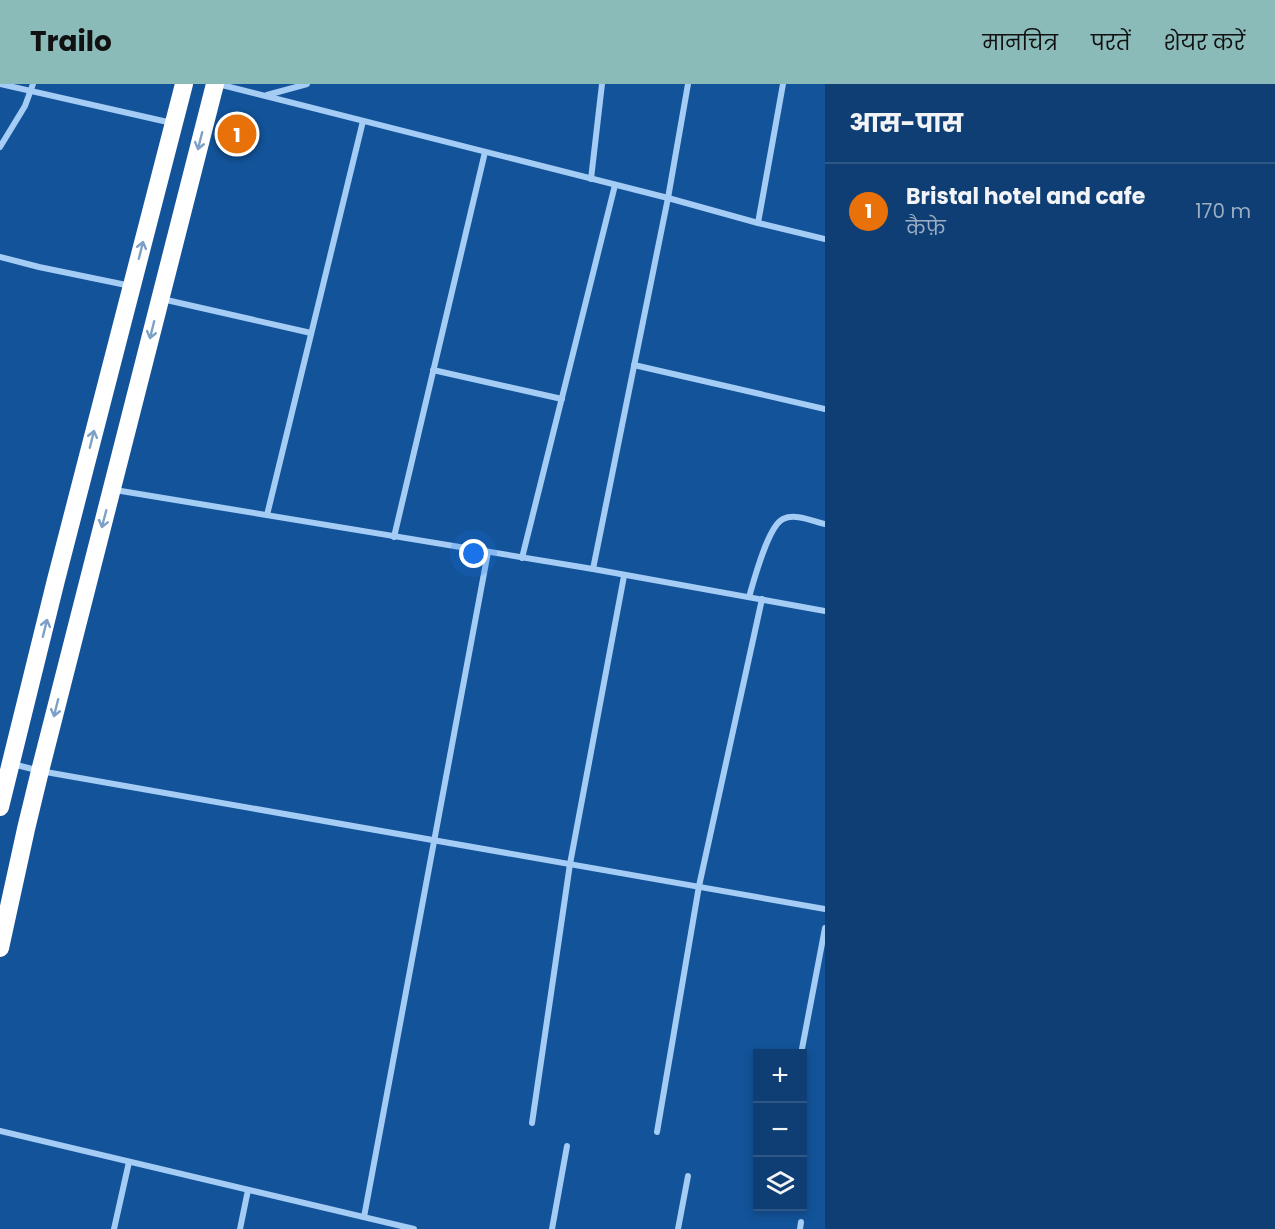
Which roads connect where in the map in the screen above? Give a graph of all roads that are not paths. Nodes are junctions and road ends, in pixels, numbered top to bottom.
1 (0, 84) edge
2 (184, 84) edge
3 (215, 84) edge
4 (307, 84) edge
5 (602, 84) edge
6 (688, 84) edge
7 (783, 84) edge
8 (32, 88) edge
9 (265, 96) junction
10 (363, 121) junction
11 (173, 123) junction
12 (0, 147) edge
13 (484, 152) junction
14 (591, 179) junction
15 (615, 185) junction
16 (668, 198) junction
17 (758, 223) junction
18 (825, 239) edge
19 (0, 257) edge
20 (132, 286) junction
21 (160, 298) junction
22 (311, 333) junction
23 (634, 366) junction
24 (433, 370) junction
25 (562, 399) junction
26 (825, 409) edge
27 (111, 489) junction
28 (267, 515) junction
29 (825, 524) edge
30 (394, 537) junction
31 (488, 552) junction
32 (522, 558) junction
33 (593, 569) junction
34 (624, 576) junction
35 (749, 597) junction
36 (762, 599) junction
37 (825, 611) edge
38 (11, 763) junction
39 (40, 771) junction
40 (0, 807) edge
41 (434, 840) junction
42 (570, 864) junction
43 (699, 886) junction
44 (825, 909) edge
45 (825, 927) edge
46 (0, 948) edge
47 (802, 1049) edge
48 (532, 1124) dead end
49 (0, 1131) edge
50 (657, 1132) dead end
51 (567, 1146) dead end
52 (129, 1162) junction
53 (688, 1176) dead end
54 (248, 1190) junction
55 (363, 1217) junction
56 (114, 1229) edge
57 (240, 1229) edge
58 (414, 1229) edge
59 (552, 1229) edge
60 (678, 1229) edge

1 - 8 street
2 - 11 highway
3 - 9 street
3 -> 21 highway
4 - 9 street
5 - 14 street
6 - 16 street
7 - 17 street
8 - 11 street
8 - 12 street
9 - 10 street
10 - 13 street
10 - 22 street
20 -> 11 highway
13 - 14 street
13 - 24 street
14 - 15 street
15 - 16 street
15 - 25 street
16 - 17 street
16 - 23 street
17 - 18 street
19 - 20 street
38 -> 20 highway
21 - 22 street
21 -> 27 highway
22 - 28 street
23 - 26 street
23 - 33 street
24 - 25 street
24 - 30 street
25 - 32 street
27 - 28 street
27 -> 39 highway
28 - 30 street
29 - 35 street
30 - 31 street
31 - 32 street
31 - 41 street
32 - 33 street
33 - 34 street
34 - 35 street
34 - 42 street
35 - 36 street
36 - 37 street
36 - 43 street
38 - 39 street
38 - 40 highway
39 - 41 street
39 - 46 highway
41 - 42 street
41 - 55 street
42 - 43 street
42 - 48 street
43 - 44 street
43 - 50 street
45 - 47 street
49 - 52 street
51 - 59 street
52 - 54 street
52 - 56 street
53 - 60 street
54 - 55 street
54 - 57 street
55 - 58 street

